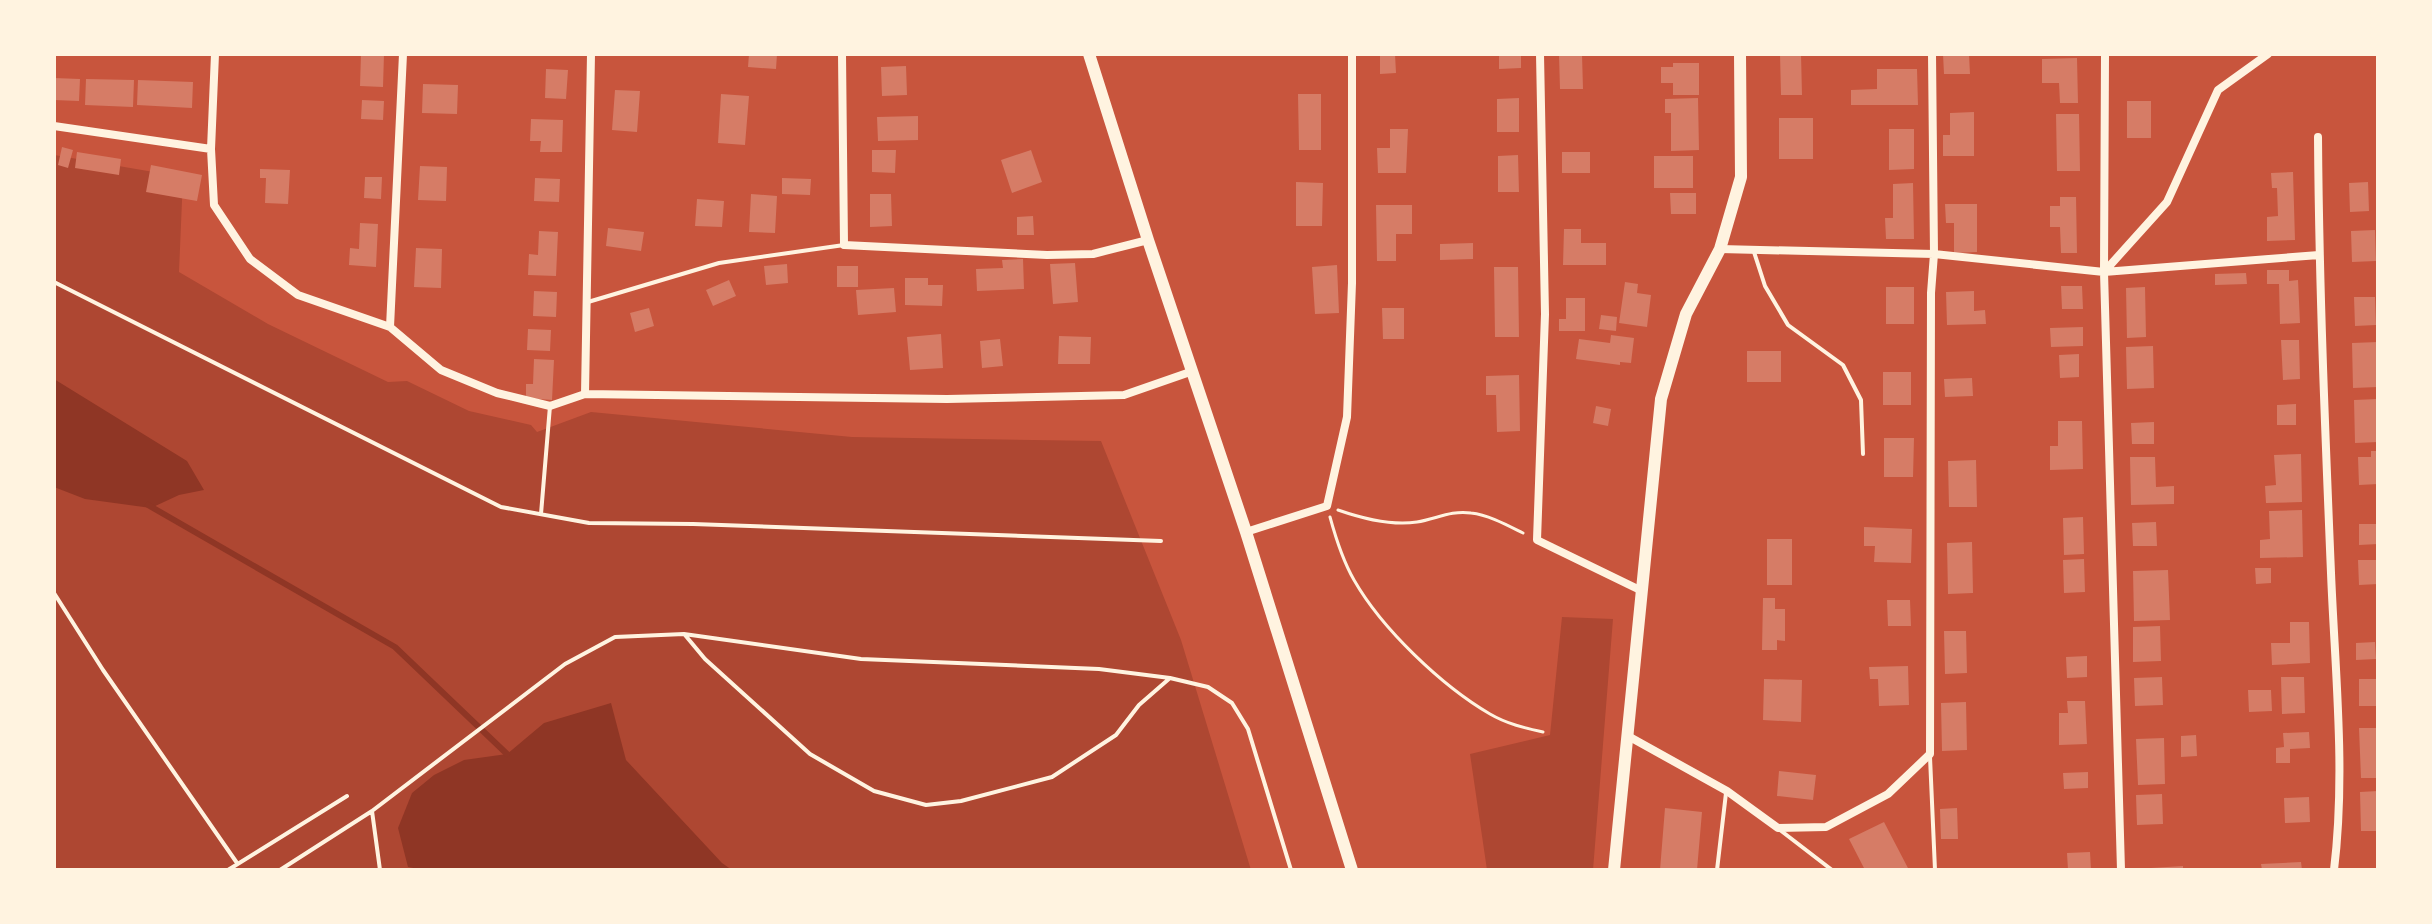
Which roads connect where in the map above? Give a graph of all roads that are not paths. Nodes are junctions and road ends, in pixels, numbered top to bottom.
1 (215, 54) edge
2 (403, 54) edge
3 (591, 54) edge
4 (842, 54) edge
5 (1089, 54) edge
6 (1352, 54) edge
7 (1540, 54) edge
8 (1740, 54) edge
9 (1932, 54) edge
10 (2105, 54) edge
11 (2268, 54) edge
12 (54, 126) edge
13 (2318, 137) dead end
14 (211, 149) junction
15 (1148, 240) junction
16 (844, 245) junction
17 (1720, 249) junction
18 (1753, 250) junction
19 (1934, 254) junction
20 (2319, 255) junction
21 (2104, 272) junction
22 (54, 282) edge
23 (586, 302) junction
24 (390, 327) junction
25 (1193, 371) junction
26 (585, 394) junction
27 (550, 406) junction
28 (1863, 454) dead end
29 (541, 514) junction
30 (1246, 532) junction
31 (1161, 541) dead end
32 (1642, 591) junction
33 (54, 593) edge
34 (684, 634) junction
35 (1170, 678) junction
36 (1628, 736) junction
37 (1930, 754) junction
38 (1727, 791) junction
39 (347, 796) dead end
40 (372, 811) junction
41 (1778, 828) junction
42 (237, 863) junction
43 (228, 870) edge
44 (280, 870) edge
45 (380, 870) edge
46 (1291, 870) edge
47 (1352, 870) edge
48 (1614, 870) edge
49 (1717, 870) edge
50 (1832, 870) edge
51 (1935, 870) edge
52 (2121, 870) edge
53 (2334, 870) edge

1 - 14 street
2 - 24 street
3 - 23 street
4 - 16 street
5 - 15 main road
6 - 30 street
7 - 32 street
8 - 17 main road
9 - 19 street
10 - 21 street
11 - 21 street
12 - 14 street
13 - 20 street
14 - 24 street
15 - 16 street
15 - 25 main road
16 - 23 lane
17 - 18 street
17 - 32 main road
18 - 19 street
18 - 28 lane
19 - 21 street
19 - 37 street
20 - 21 street
20 - 53 street
21 - 52 street
22 - 29 lane
23 - 26 street
24 - 27 street
25 - 26 street
25 - 30 main road
26 - 27 street
27 - 29 lane
29 - 31 lane
30 - 47 main road
32 - 36 main road
33 - 42 lane
34 - 35 lane
34 - 35 lane
34 - 40 lane
35 - 46 lane
36 - 38 street
36 - 48 main road
37 - 41 street
37 - 51 lane
38 - 41 street
38 - 49 lane
39 - 42 lane
40 - 44 lane
40 - 45 lane
41 - 50 lane
42 - 43 lane

